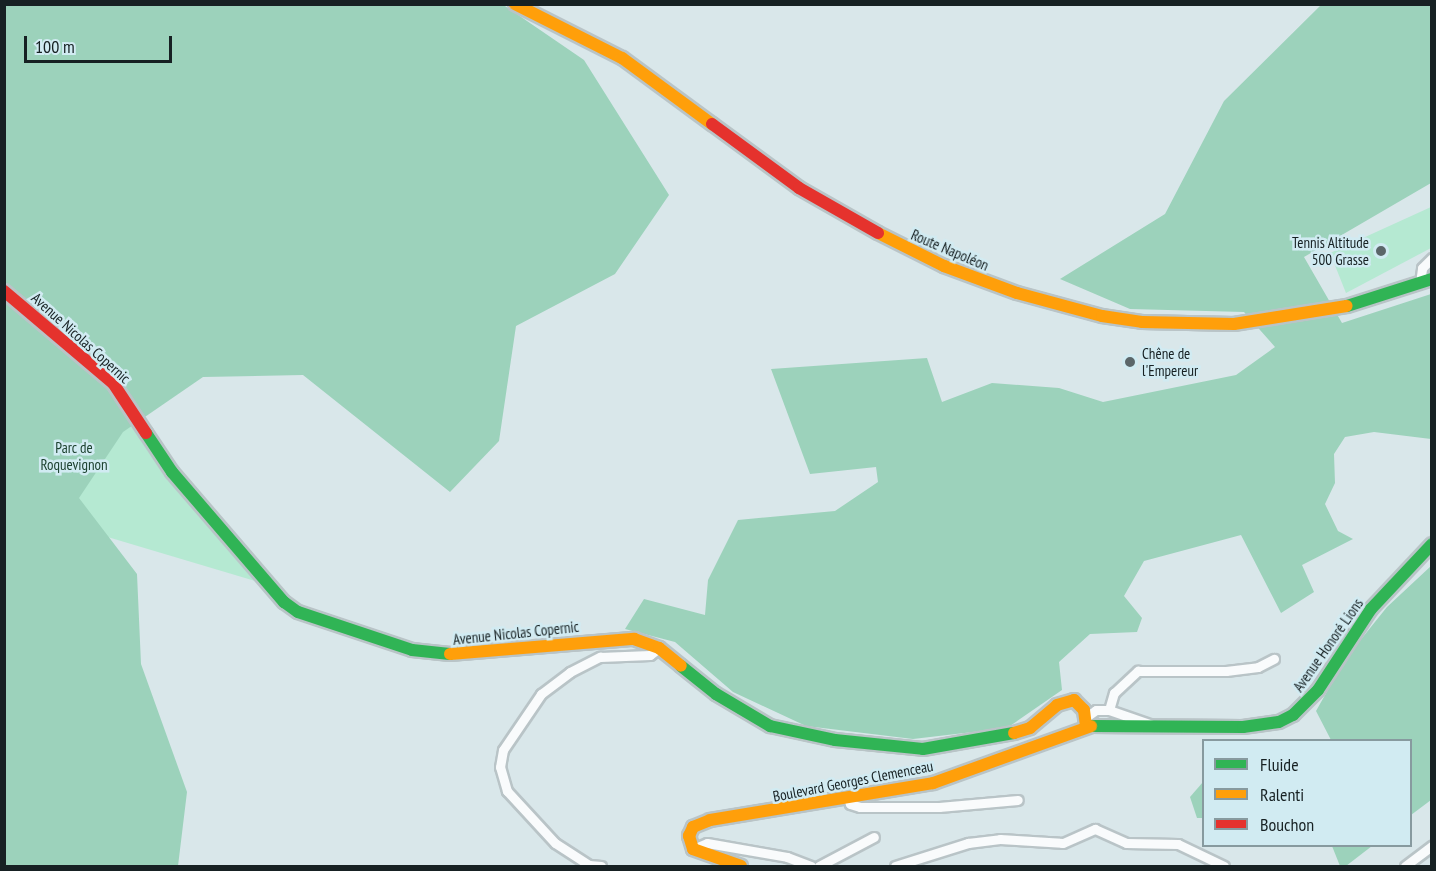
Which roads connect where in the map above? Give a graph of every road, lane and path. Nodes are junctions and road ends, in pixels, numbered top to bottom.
1 (515, 4) edge
2 (1431, 258) edge
3 (1426, 281) edge
4 (4, 291) edge
5 (1431, 544) edge
6 (659, 648) junction
7 (1274, 659) dead end
8 (1109, 710) junction
9 (1086, 722) junction
10 (1155, 726) junction
11 (848, 798) junction
12 (1018, 800) dead end
13 (874, 837) dead end
14 (1431, 846) edge
15 (693, 849) junction
16 (588, 866) edge
17 (601, 867) edge
18 (741, 867) edge
19 (811, 867) edge
20 (819, 867) edge
21 (895, 867) edge
22 (1224, 867) edge
23 (1405, 867) edge

1 - 3 main road, Route Napoléon
2 - 3 street
4 - 6 main road, Avenue Nicolas Copernic
5 - 10 main road, Avenue Honoré Lions
6 - 9 main road, Avenue Nicolas Copernic
6 - 16 street
7 - 8 street
8 - 9 street
8 - 10 street
9 - 10 main road, Avenue Honoré Lions
9 - 11 main road, Boulevard Georges Clemenceau
11 - 12 street
11 - 15 main road, Boulevard Georges Clemenceau
13 - 20 street
14 - 23 street
15 - 18 main road
15 - 19 street
16 - 17 street
21 - 22 street

